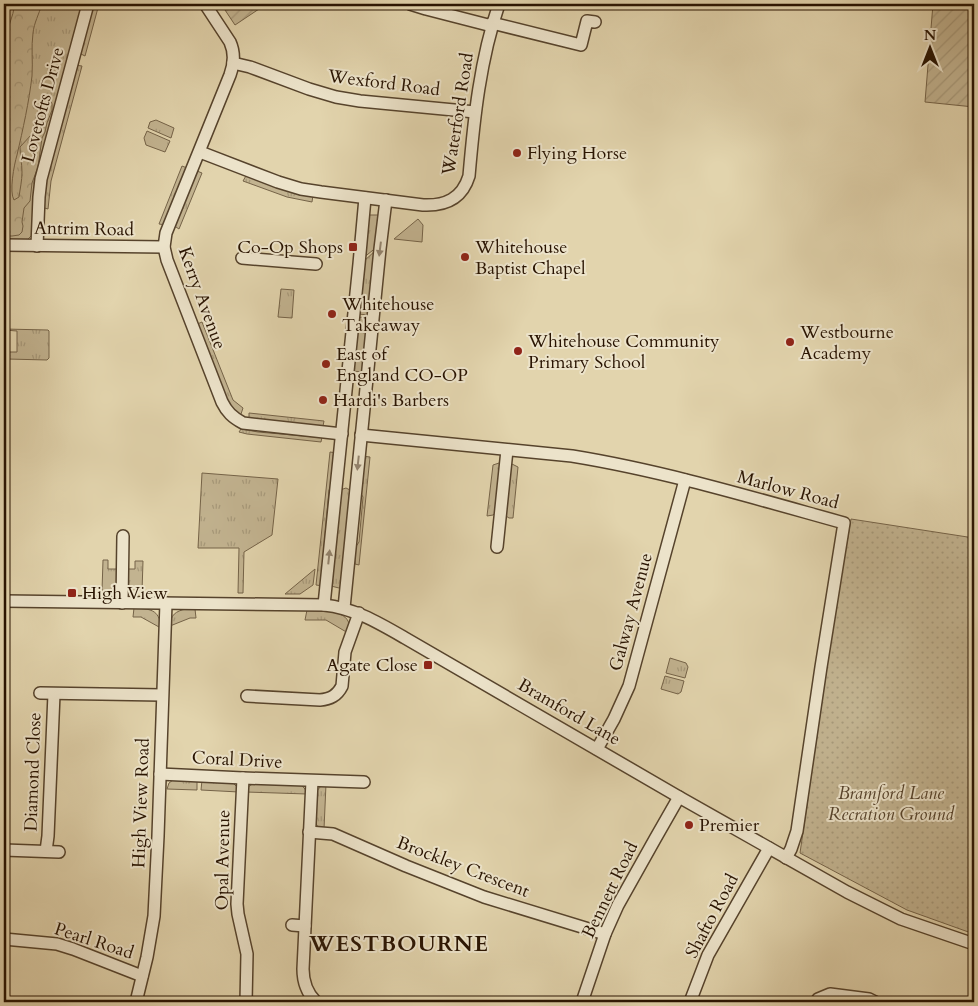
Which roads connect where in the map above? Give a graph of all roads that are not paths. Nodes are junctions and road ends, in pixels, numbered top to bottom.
1 (88, 4) edge
2 (205, 4) edge
3 (410, 4) edge
4 (499, 4) edge
5 (595, 22) dead end
6 (492, 24) junction
7 (233, 63) junction
8 (475, 112) junction
9 (200, 152) junction
10 (365, 198) junction
11 (386, 200) junction
12 (4, 245) edge
13 (37, 246) junction
14 (164, 247) junction
15 (242, 258) dead end
16 (316, 264) dead end
17 (347, 386) junction
18 (366, 388) junction
19 (342, 434) junction
20 (361, 435) junction
21 (506, 450) junction
22 (338, 480) junction
23 (685, 480) junction
24 (356, 482) junction
25 (123, 536) dead end
26 (497, 547) dead end
27 (4, 601) edge
28 (122, 603) junction
29 (166, 603) junction
30 (324, 605) junction
31 (344, 608) junction
32 (359, 613) junction
33 (40, 693) dead end
34 (54, 694) junction
35 (162, 695) junction
36 (254, 700) dead end
37 (597, 748) junction
38 (160, 774) junction
39 (243, 778) junction
40 (312, 781) junction
41 (364, 782) dead end
42 (680, 797) junction
43 (309, 832) junction
44 (769, 848) junction
45 (4, 850) edge
46 (46, 852) junction
47 (59, 852) dead end
48 (786, 858) junction
49 (292, 925) dead end
50 (305, 926) junction
51 (605, 934) junction
52 (4, 939) edge
53 (974, 944) edge
54 (142, 976) junction
55 (136, 1002) edge
56 (246, 1002) edge
57 (316, 1002) edge
58 (582, 1002) edge
59 (690, 1002) edge
60 (816, 1002) edge
61 (875, 1002) edge

1 - 13 street, Lovetofts Drive
2 - 7 street, Kerry Avenue
3 - 6 street
4 - 6 street, Waterford Road
5 - 6 street
6 - 8 street, Waterford Road
7 - 8 street, Wexford Road
7 - 9 street, Kerry Avenue
8 - 11 street, Waterford Road
9 - 10 street, Waterford Road
9 - 14 street, Kerry Avenue
10 - 11 street, Waterford Road
10 - 17 street
11 -> 18 street
12 - 13 street, Antrim Road
13 - 14 street, Antrim Road
14 - 19 street, Kerry Avenue
15 - 16 street
17 - 18 street
17 - 19 street
18 - 20 street
19 - 22 street
20 - 21 street, Marlow Road
20 -> 24 street
21 - 23 street, Marlow Road
21 - 26 street
22 - 24 street
30 -> 22 street
23 - 37 street, Galway Avenue
23 - 48 street, Marlow Road
24 - 31 street
25 - 28 street
27 - 28 street, Bramford Lane
28 - 29 street, Bramford Lane
29 - 30 street, Bramford Lane
29 - 35 street, High View Road
30 - 31 street, Bramford Lane
31 - 32 street, Bramford Lane
32 - 36 street
32 - 37 street, Bramford Lane
33 - 34 street, Diamond Close
34 - 35 street, Diamond Close
34 - 46 street, Diamond Close
35 - 38 street, High View Road
37 - 42 street, Bramford Lane
38 - 39 street, Coral Drive
38 - 54 street, High View Road
39 - 40 street, Coral Drive
39 - 56 street, Opal Avenue
40 - 41 street, Coral Drive
40 - 43 street
42 - 44 street, Bramford Lane
42 - 51 street, Bennett Road
43 - 50 street
43 - 51 street, Brockley Crescent
44 - 48 street, Bramford Lane
44 - 59 street, Shafto Road
45 - 46 street, Diamond Close
46 - 47 street, Diamond Close
48 - 53 street, Bramford Lane
49 - 50 street
50 - 57 street
51 - 58 street, Bennett Road
52 - 54 street, Pearl Road
54 - 55 street, High View Road
60 - 61 street

